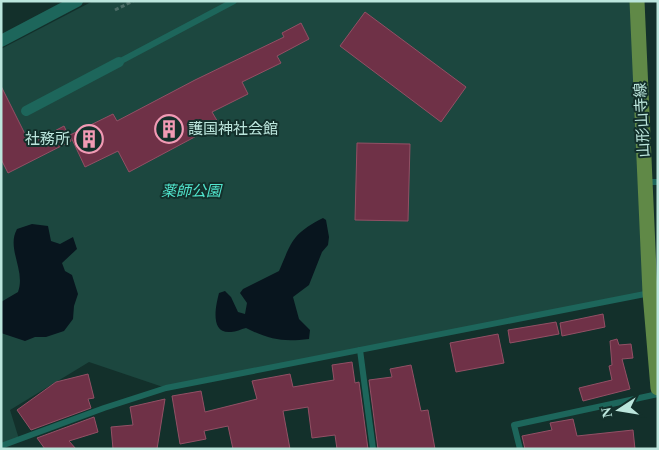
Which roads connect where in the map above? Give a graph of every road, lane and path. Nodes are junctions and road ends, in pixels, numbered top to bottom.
1 (76, 1) edge
2 (133, 1) edge
3 (234, 1) edge
4 (637, 1) edge
5 (116, 10) dead end
6 (1, 42) edge
7 (119, 62) joint
8 (26, 111) dead end
9 (651, 182) edge
10 (650, 293) junction
11 (360, 350) junction
12 (658, 388) edge
13 (658, 394) edge
14 (1, 446) edge
15 (373, 449) edge
16 (520, 449) edge

1 - 6 street
2 - 5 path
3 - 7 lane
4 - 9 main road, 山形山寺線
7 - 8 street
9 - 10 main road, 山形山寺線
10 - 11 lane
10 - 12 main road, 山形山寺線
11 - 14 lane
11 - 15 lane
13 - 16 lane

